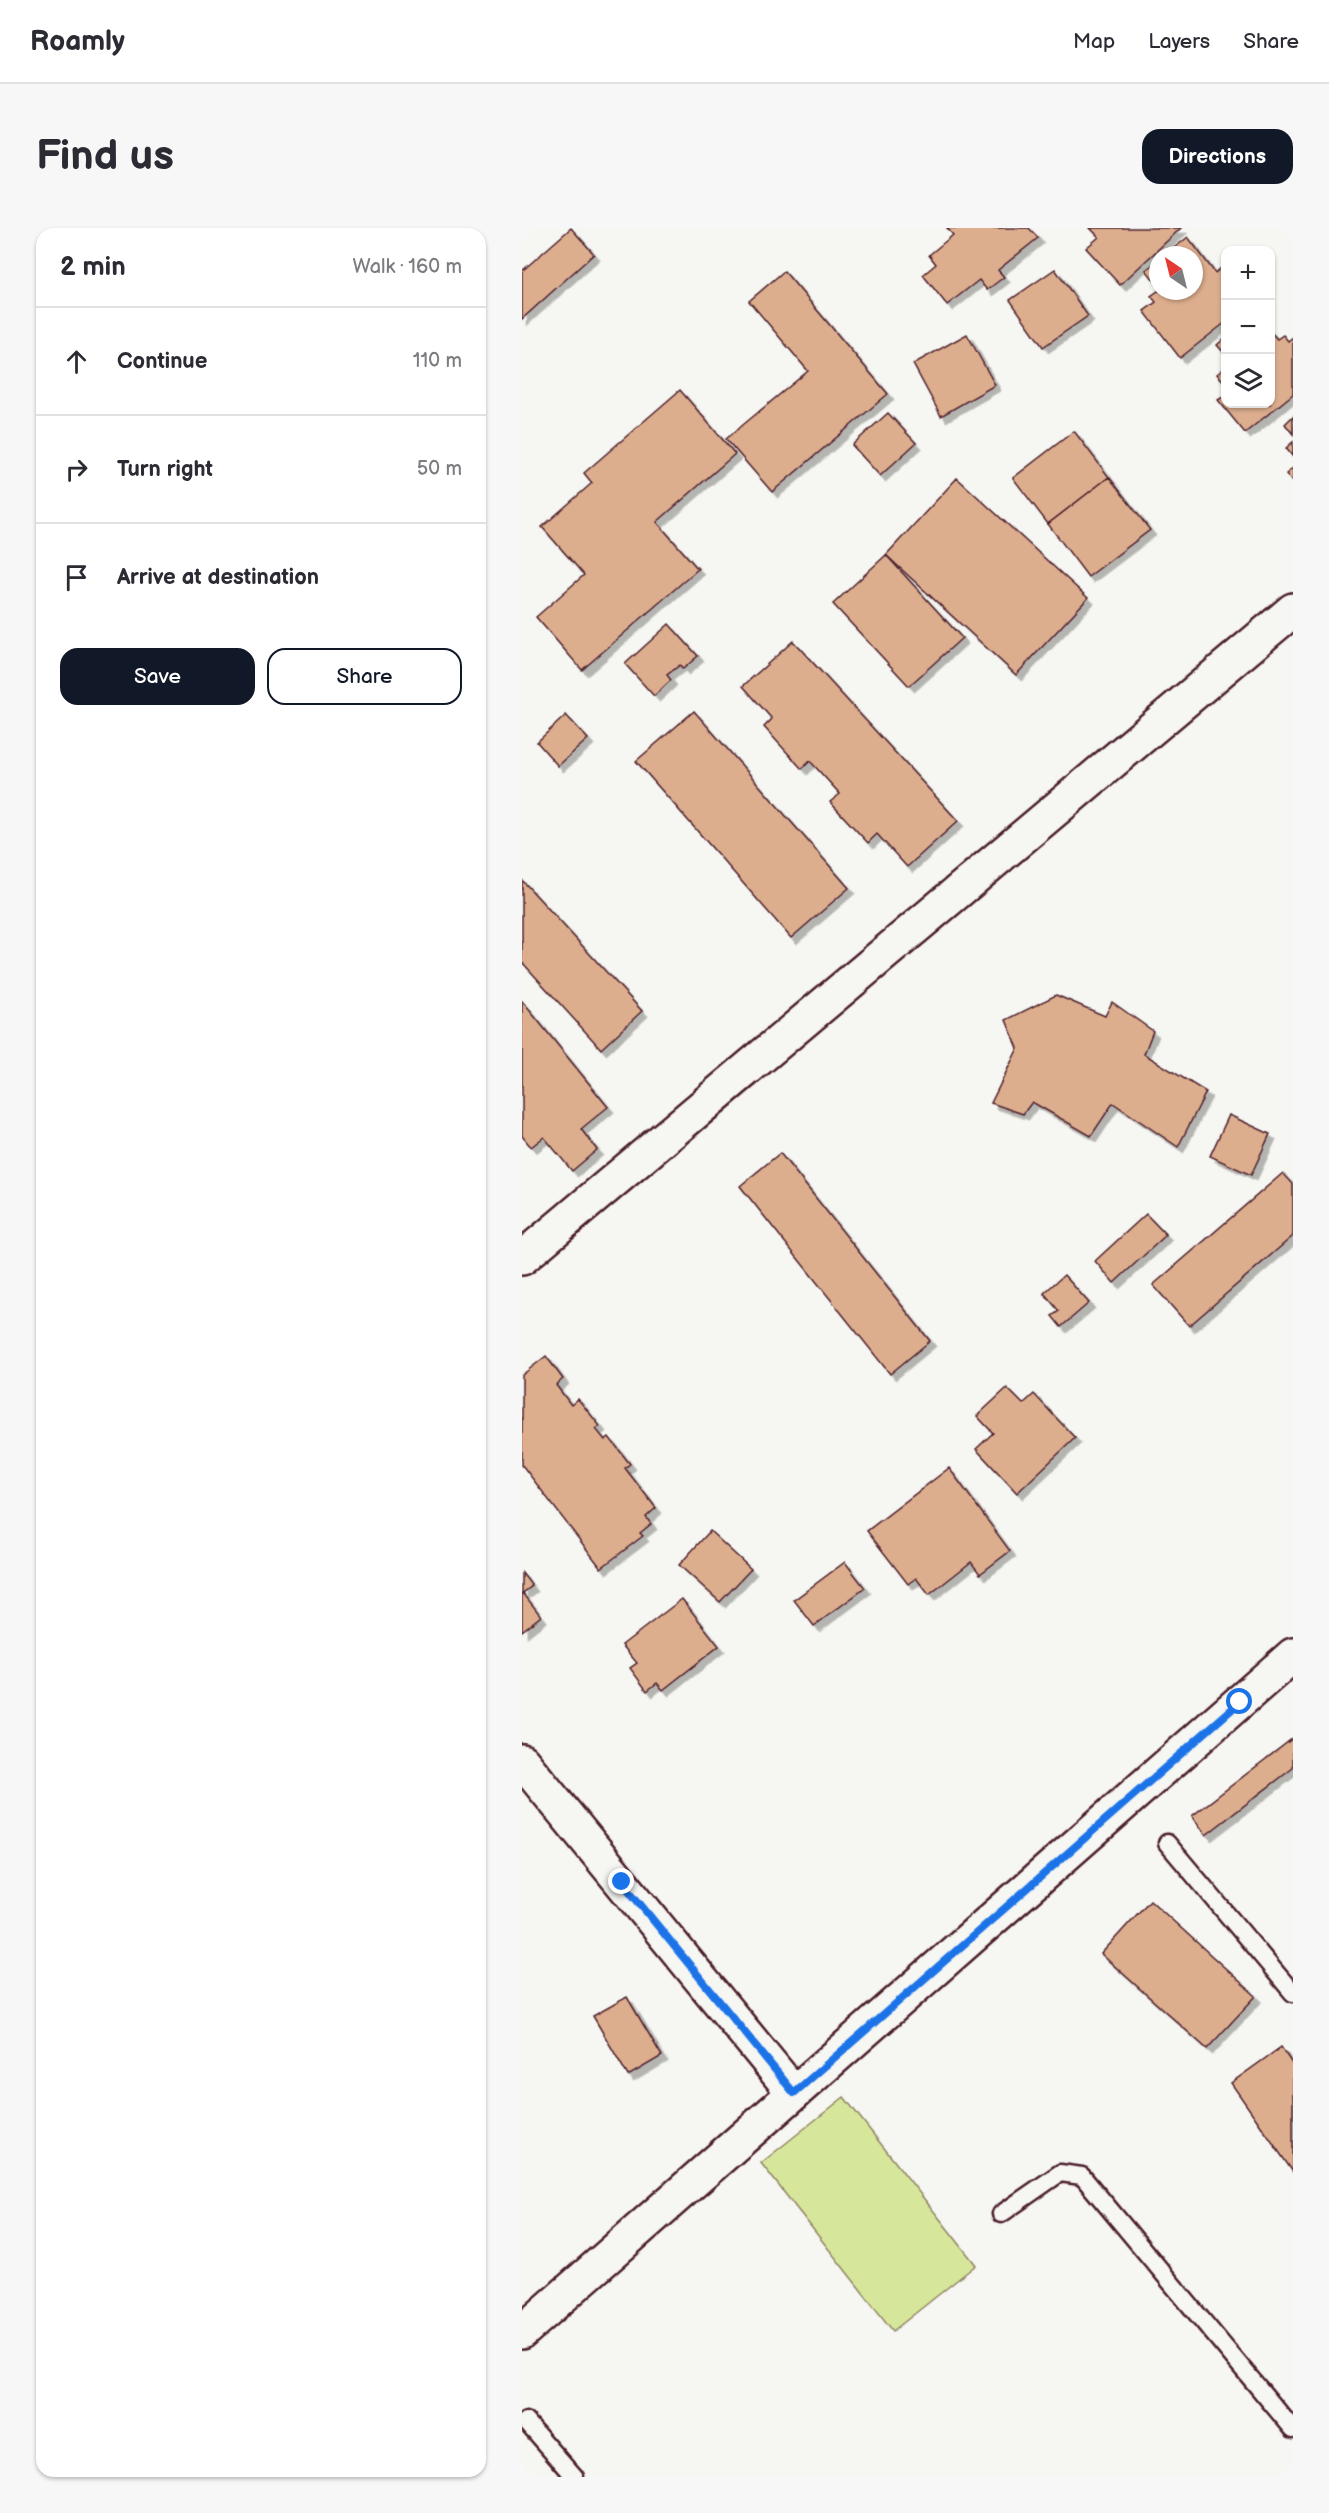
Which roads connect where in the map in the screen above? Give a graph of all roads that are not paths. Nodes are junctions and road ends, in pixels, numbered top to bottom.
1 (1293, 610) edge
2 (522, 1258) edge
3 (1293, 1655) edge
4 (522, 1761) edge
5 (1167, 1843) dead end
6 (1293, 1992) edge
7 (794, 2093) junction
8 (1000, 2214) dead end
9 (522, 2332) edge
10 (526, 2421) dead end
11 (1293, 2429) edge
12 (575, 2477) edge

1 - 2 street
3 - 7 street
4 - 7 street
5 - 6 lane
7 - 9 street
8 - 11 lane
10 - 12 lane

